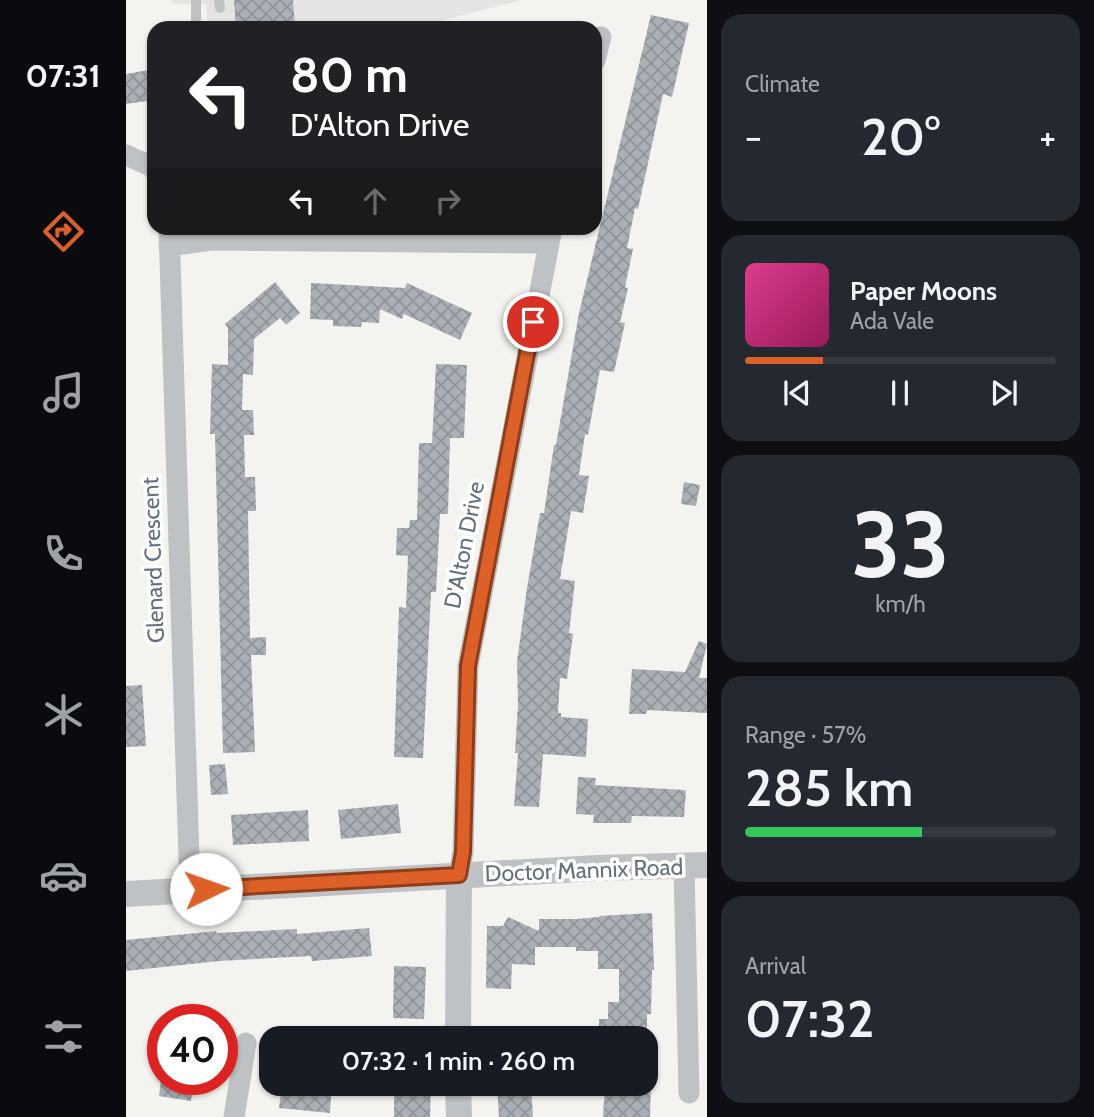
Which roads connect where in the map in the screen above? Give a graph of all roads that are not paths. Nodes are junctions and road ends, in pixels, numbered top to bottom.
1 (196, 0) edge
2 (196, 21) edge
3 (126, 155) edge
4 (147, 164) edge
5 (550, 235) edge
6 (169, 237) edge
7 (696, 866) edge
8 (459, 875) junction
9 (190, 890) junction
10 (126, 894) edge
11 (458, 1026) edge
12 (246, 1043) dead end
13 (689, 1093) dead end
14 (458, 1096) edge
15 (234, 1117) edge
16 (459, 1117) edge

1 - 2 lane
3 - 4 street
5 - 6 street
5 - 8 street, D'Alton Drive
6 - 9 street, Glenard Crescent
7 - 8 street, Doctor Mannix Road
7 - 13 street
8 - 9 street, Doctor Mannix Road
8 - 11 street
9 - 10 street, Doctor Mannix Road
12 - 15 street
14 - 16 street

